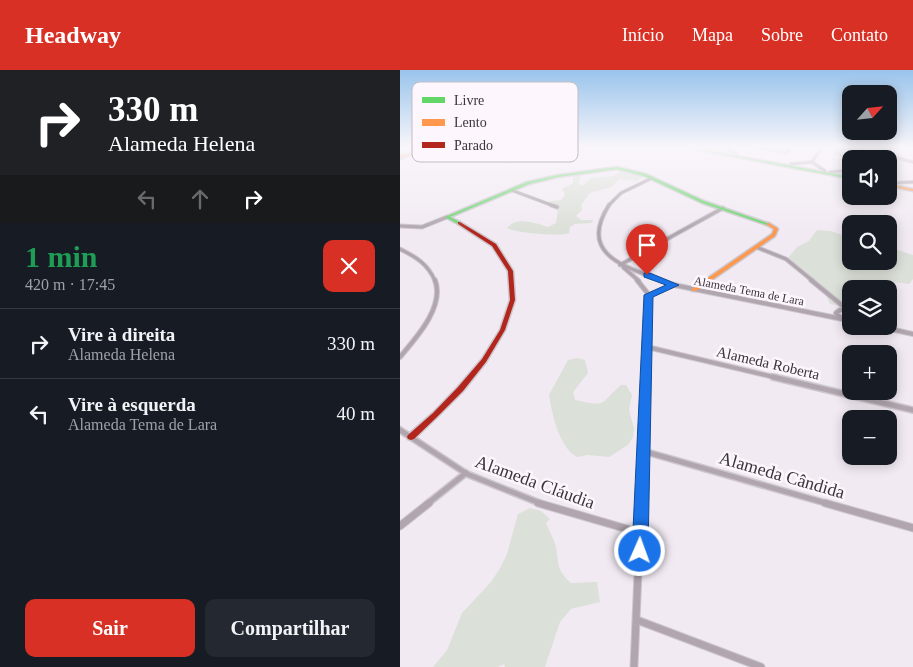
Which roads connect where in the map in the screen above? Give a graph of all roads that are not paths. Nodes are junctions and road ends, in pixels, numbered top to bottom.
1 (562, 176) edge
2 (646, 176) edge
3 (652, 178) junction
4 (913, 182) edge
5 (897, 183) edge
6 (897, 185) edge
7 (913, 188) edge
8 (511, 190) junction
9 (557, 207) dead end
10 (723, 208) junction
11 (447, 217) junction
12 (400, 226) edge
13 (756, 247) junction
14 (400, 249) edge
15 (621, 266) junction
16 (674, 285) junction
17 (694, 290) junction
18 (649, 295) junction
19 (838, 301) junction
20 (842, 305) edge
21 (838, 310) junction
22 (842, 311) edge
23 (822, 315) junction
24 (842, 319) joint
25 (897, 330) edge
26 (913, 334) edge
27 (647, 347) junction
28 (400, 357) edge
29 (913, 410) edge
30 (400, 430) edge
31 (411, 437) junction
32 (643, 451) junction
33 (466, 473) junction
34 (400, 526) edge
35 (913, 528) edge
36 (641, 533) junction
37 (637, 620) junction
38 (634, 667) edge
39 (761, 667) edge

1 - 8 street
2 - 3 street
3 - 10 street
3 - 15 street, Alameda Tema de Lara
4 - 5 street
6 - 7 street
8 - 9 street
8 - 11 street
10 - 13 street
10 - 15 street
11 - 12 street
11 - 31 street
13 - 17 street
13 - 19 street
14 - 28 street
15 - 16 street, Alameda Tema de Lara
15 - 18 street
16 - 17 street, Alameda Tema de Lara
16 - 18 street
17 - 23 street, Alameda Tema de Lara
18 - 27 street
19 - 20 street
19 - 21 street
21 - 22 street, Alameda Tema de Lara
21 - 23 street, Alameda Tema de Lara
21 - 24 street
23 - 24 street, Alameda Tema de Lara
25 - 26 street
27 - 29 street, Alameda Roberta
27 - 32 street
30 - 31 street, Alameda Cláudia
31 - 33 street, Alameda Cláudia
32 - 35 street, Alameda Cândida
32 - 36 street
33 - 34 street
33 - 36 street, Alameda Cláudia
36 - 37 street
37 - 38 street
37 - 39 street

